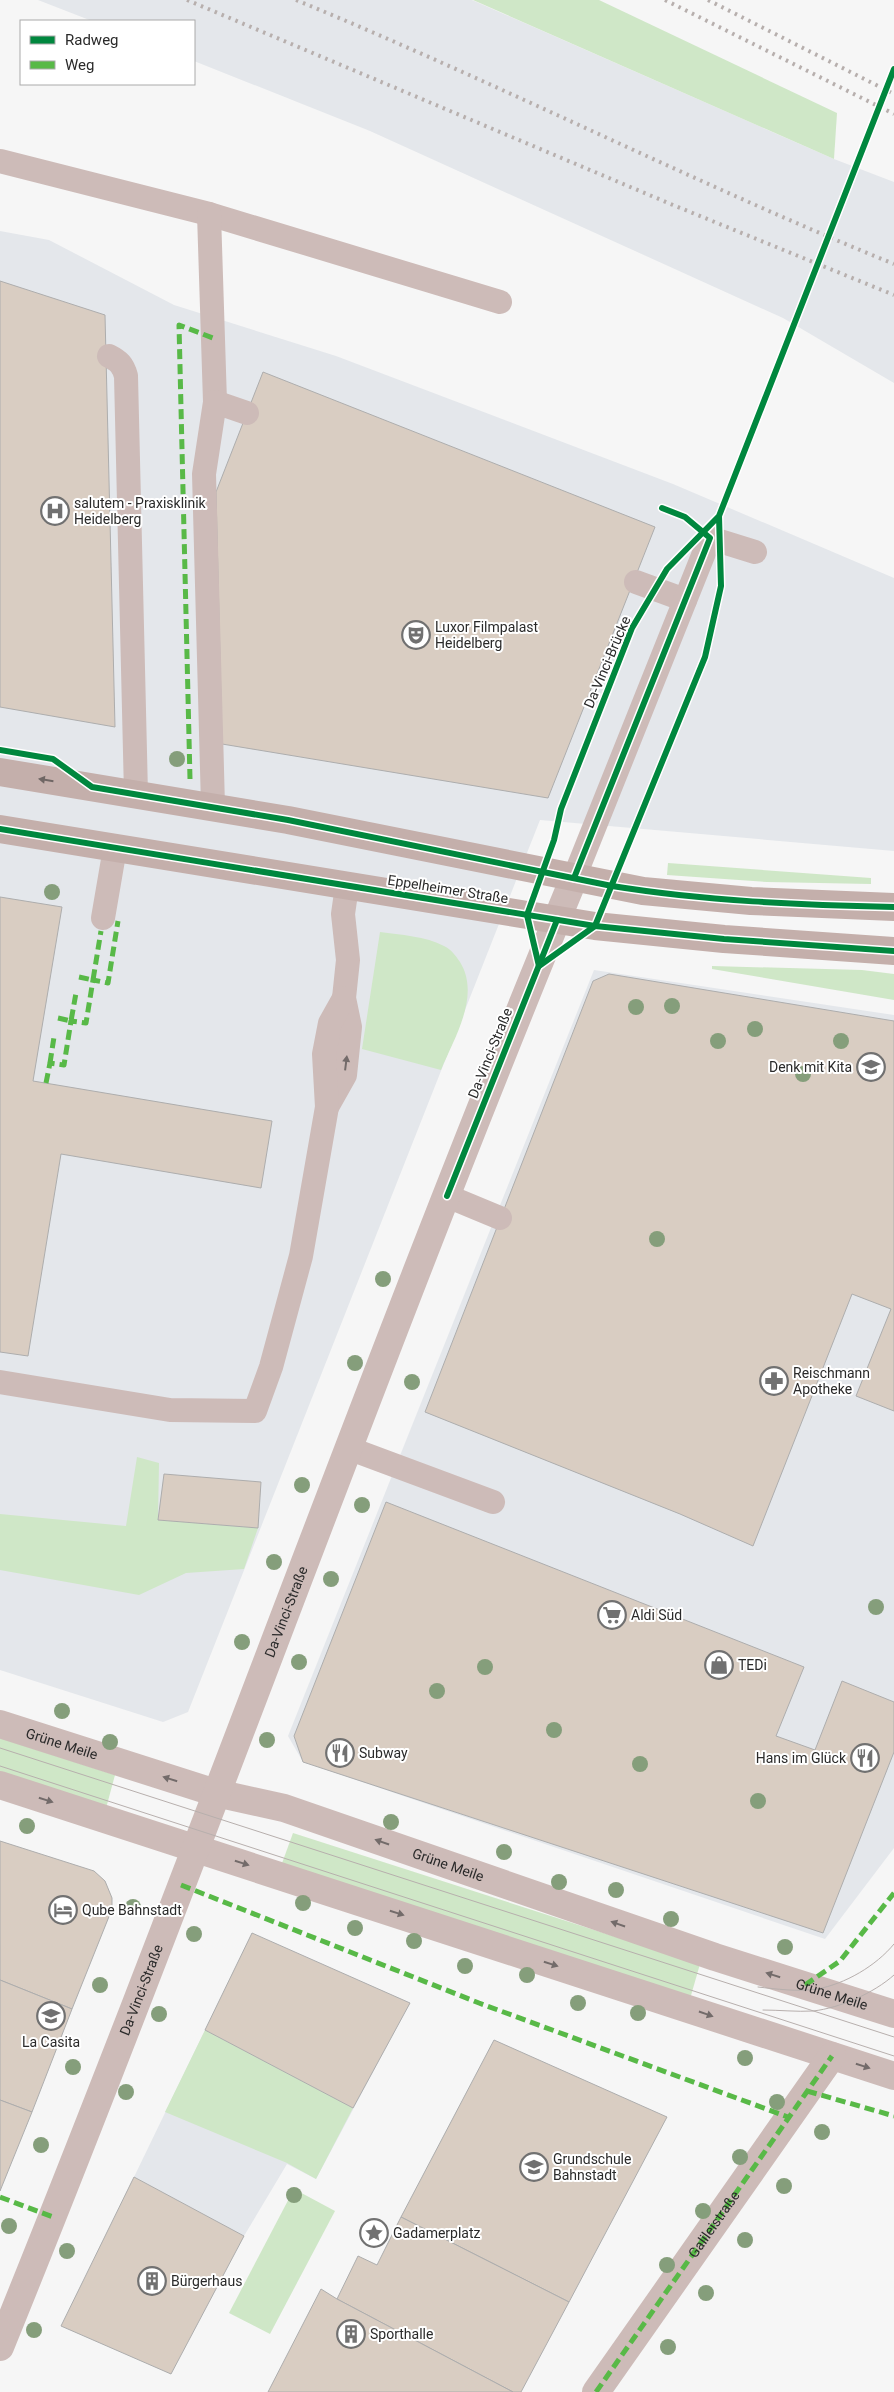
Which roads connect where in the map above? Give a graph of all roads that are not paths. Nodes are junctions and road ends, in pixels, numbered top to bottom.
1 (0, 161) edge
2 (209, 214) junction
3 (500, 302) dead end
4 (109, 356) dead end
5 (215, 402) junction
6 (247, 413) dead end
7 (755, 552) dead end
8 (636, 582) dead end
9 (685, 600) junction
10 (0, 772) edge
11 (136, 794) junction
12 (213, 806) junction
13 (0, 829) edge
14 (115, 848) junction
15 (574, 878) junction
16 (347, 886) junction
17 (894, 907) edge
18 (103, 918) dead end
19 (557, 920) junction
20 (894, 952) edge
21 (447, 1196) junction
22 (500, 1218) dead end
23 (0, 1382) edge
24 (348, 1448) junction
25 (493, 1502) dead end
26 (0, 1724) edge
27 (0, 1785) edge
28 (216, 1793) junction
29 (196, 1848) junction
30 (894, 2014) edge
31 (832, 2056) junction
32 (894, 2076) edge
33 (0, 2347) edge
34 (596, 2392) edge

1 - 2 lane
2 - 3 lane
2 - 5 lane
4 - 11 lane
5 - 6 lane
5 - 12 lane
7 - 9 lane
8 - 9 lane
9 - 15 lane
11 -> 10 main road
11 - 12 main road
12 - 15 main road
13 - 14 main road, Eppelheimer Straße
14 - 16 main road, Eppelheimer Straße
14 - 18 lane
15 - 17 main road
15 - 19 street, Da-Vinci-Straße
16 - 19 main road, Eppelheimer Straße
16 - 23 lane
19 - 20 main road, Eppelheimer Straße
19 - 21 street, Da-Vinci-Straße
21 - 22 lane
21 - 24 street, Da-Vinci-Straße
24 - 25 lane
24 - 28 street, Da-Vinci-Straße
28 -> 26 street, Grüne Meile
27 -> 29 street
28 - 29 street, Da-Vinci-Straße
30 -> 28 street, Grüne Meile
29 -> 31 street
29 - 33 street, Da-Vinci-Straße
31 -> 32 street
31 - 34 street, Galileistraße

